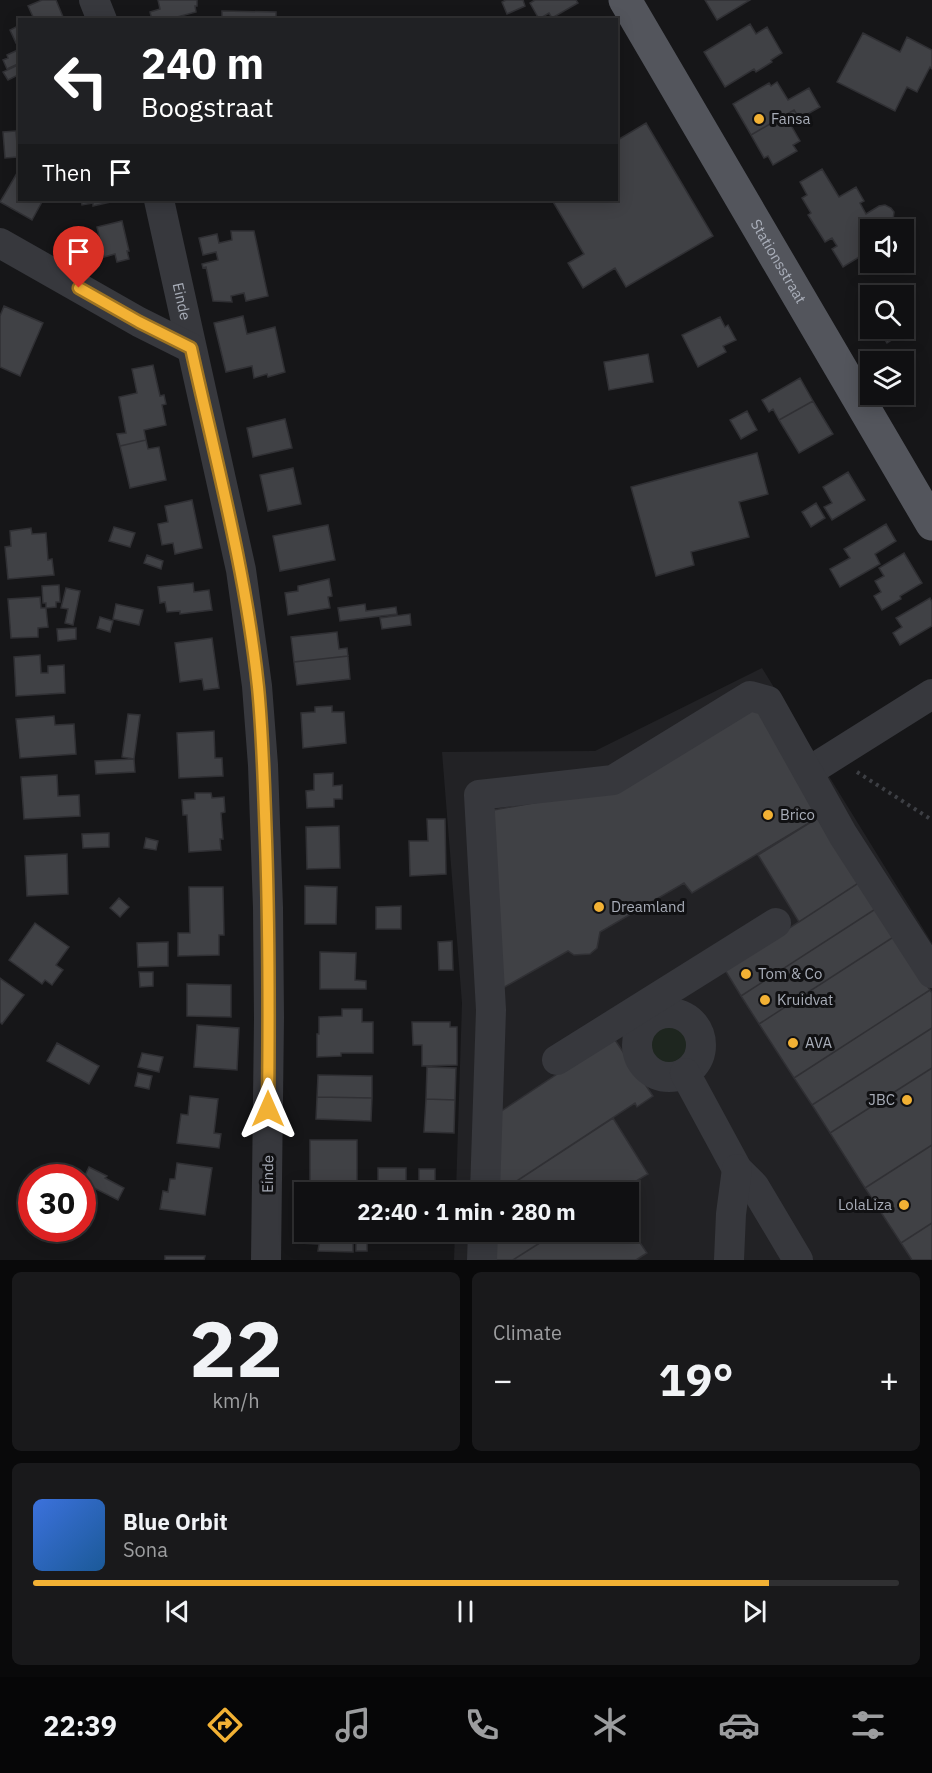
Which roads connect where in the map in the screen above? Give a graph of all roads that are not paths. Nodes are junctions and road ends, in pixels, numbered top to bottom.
1 (94, 0) edge
2 (625, 0) edge
3 (101, 18) edge
4 (159, 201) edge
5 (0, 243) edge
6 (191, 348) junction
7 (932, 524) edge
8 (932, 694) edge
9 (808, 772) junction
10 (776, 923) dead end
11 (932, 973) edge
12 (649, 1011) junction
13 (557, 1060) dead end
14 (686, 1073) junction
15 (737, 1170) junction
16 (484, 1182) edge
17 (483, 1242) edge
18 (266, 1260) edge
19 (482, 1260) edge
20 (729, 1260) edge
21 (798, 1260) edge

1 - 3 street
2 - 7 main road, Stationsstraat
4 - 6 street, Einde
5 - 6 street
6 - 18 street, Einde
8 - 9 street
9 - 11 street
9 - 16 street
10 - 12 street
12 - 13 street
12 - 14 street
12 - 14 street
14 - 15 street
15 - 20 street
15 - 21 street
17 - 19 street

